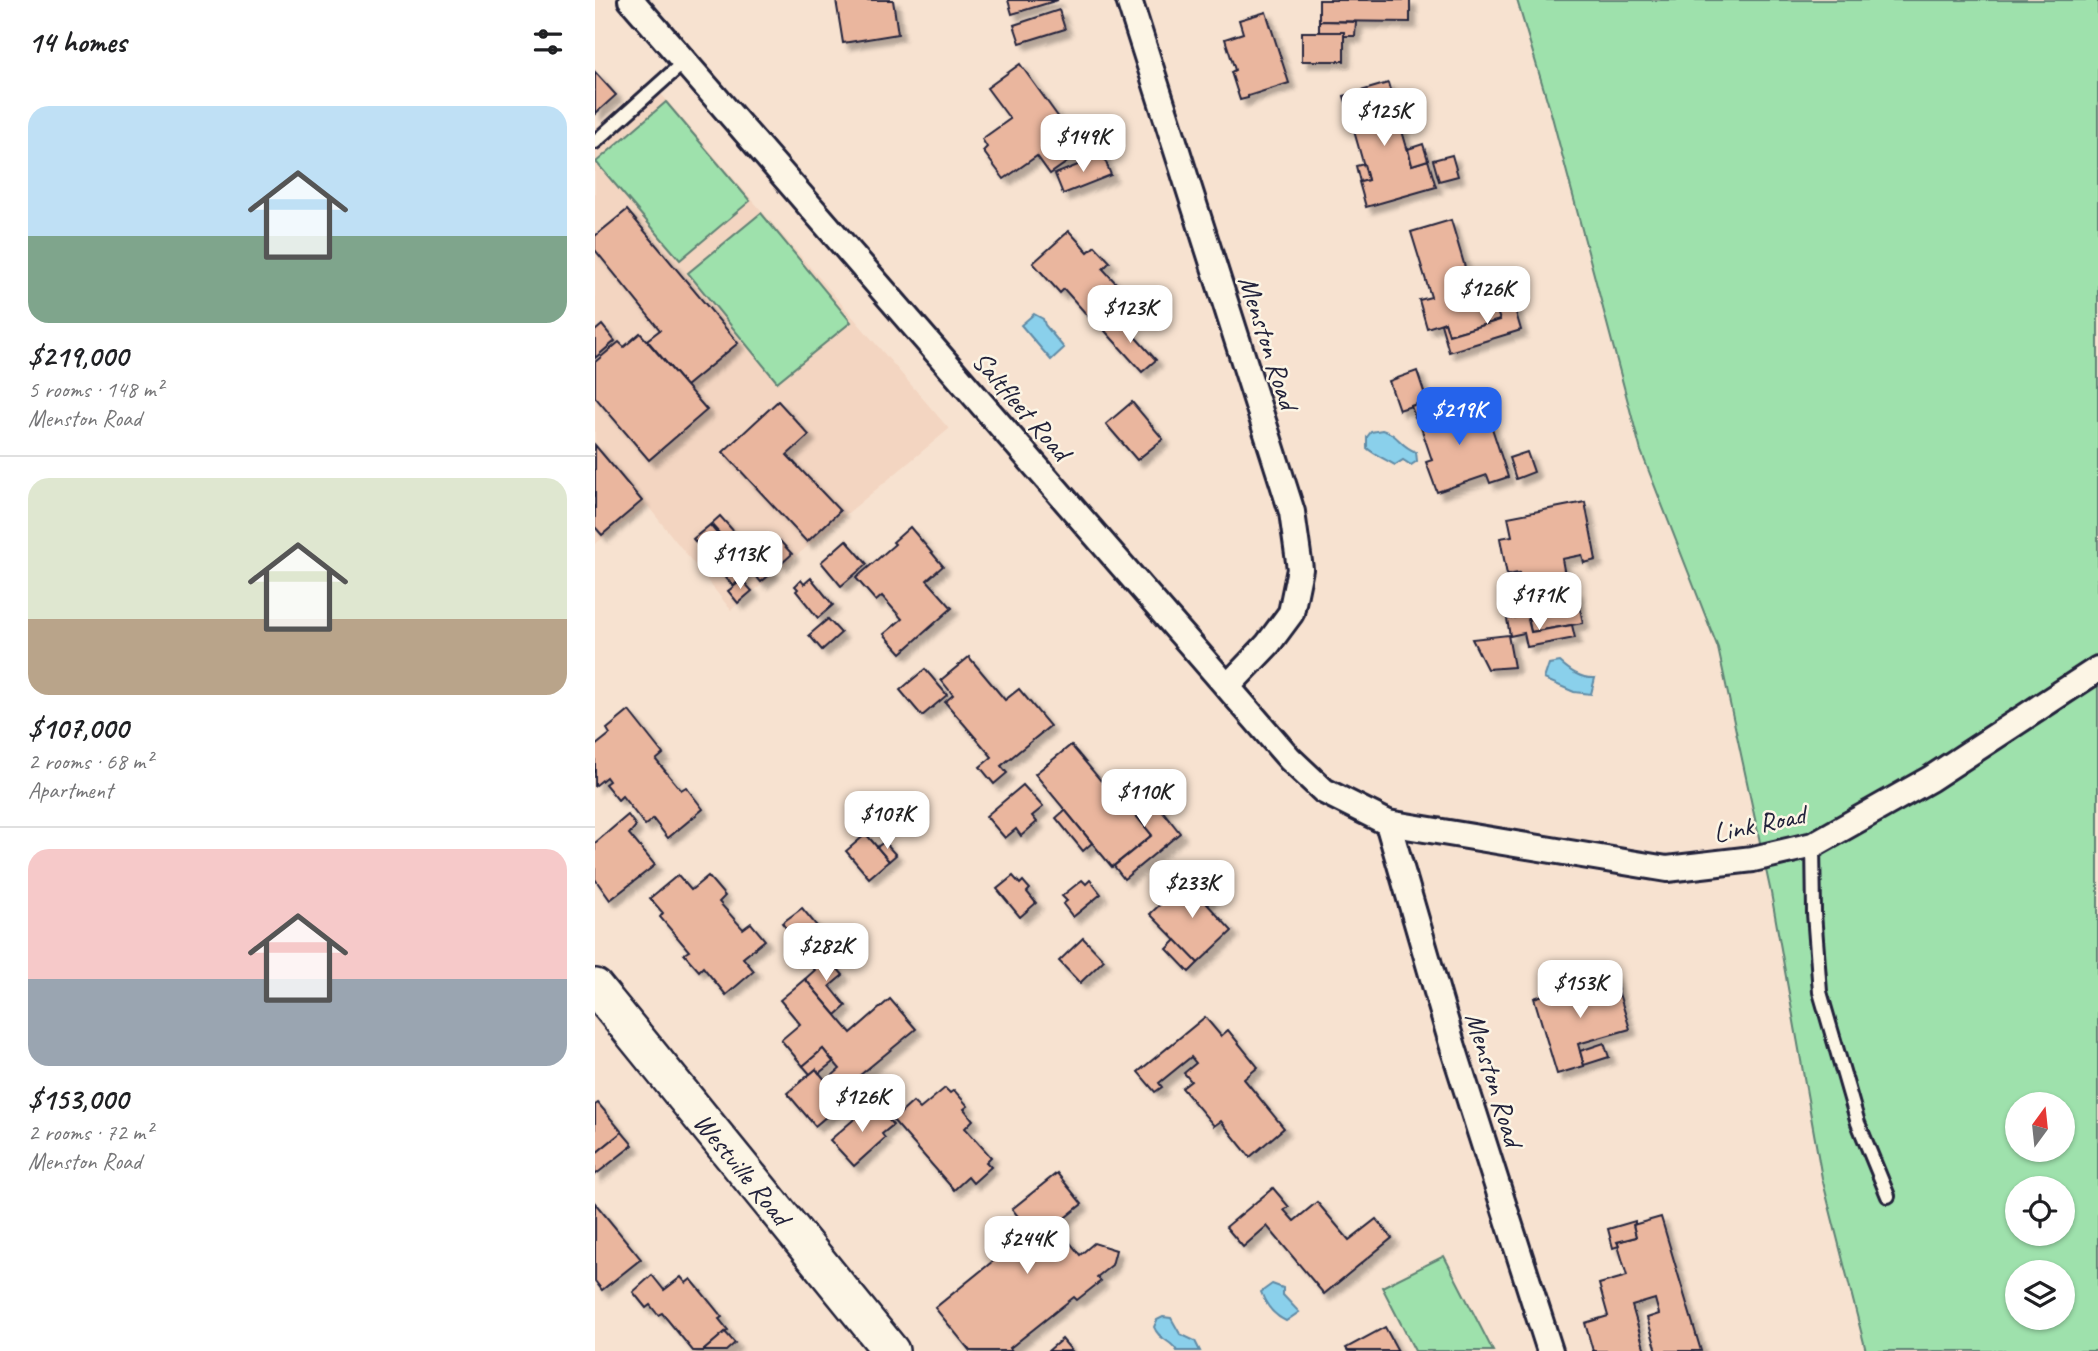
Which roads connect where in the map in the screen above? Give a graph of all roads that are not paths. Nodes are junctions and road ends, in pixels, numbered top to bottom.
1 (631, 0) edge
2 (1129, 0) edge
3 (685, 61) junction
4 (595, 142) edge
5 (2098, 669) edge
6 (1228, 686) junction
7 (1388, 823) junction
8 (1813, 845) junction
9 (595, 986) edge
10 (1888, 1196) dead end
11 (1547, 1349) edge
12 (891, 1351) edge

1 - 3 street, Saltfleet Road
2 - 6 street, Menston Road
3 - 4 lane
3 - 6 street, Saltfleet Road
5 - 8 street, Link Road
6 - 7 street, Saltfleet Road
7 - 8 street, Link Road
7 - 11 street, Menston Road
8 - 10 lane
9 - 12 street, Westville Road

